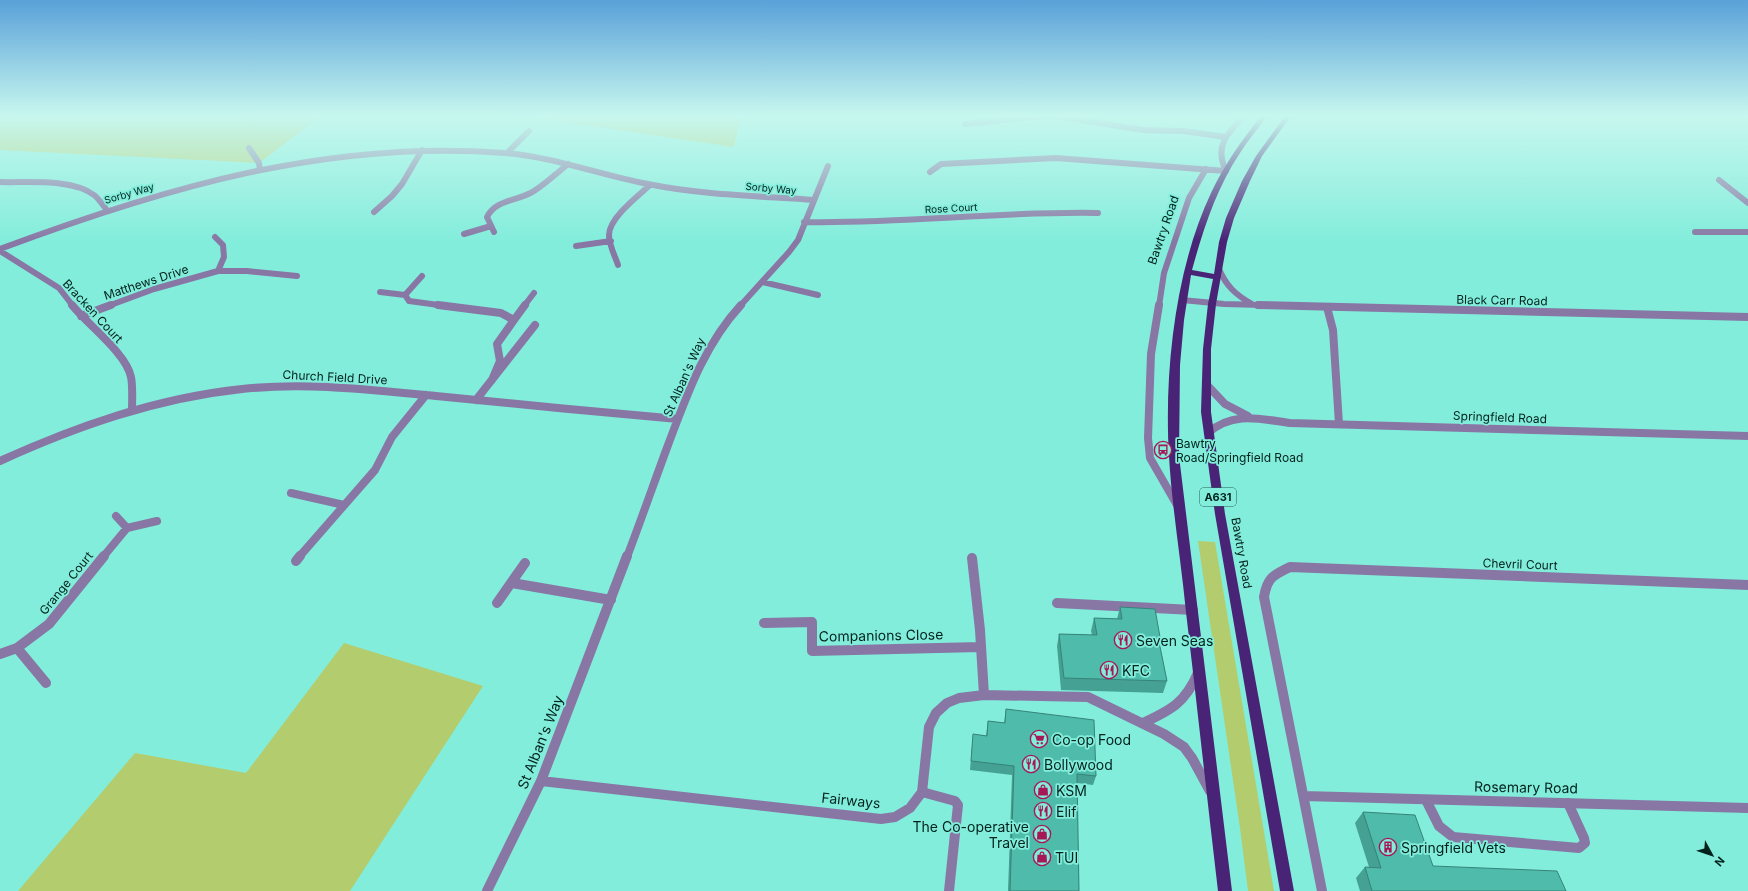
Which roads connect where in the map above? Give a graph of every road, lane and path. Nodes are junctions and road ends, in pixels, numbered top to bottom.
1 (256, 158) edge
2 (332, 158) edge
3 (418, 158) edge
4 (532, 158) edge
5 (1220, 158) edge
6 (1234, 158) edge
7 (1258, 158) edge
8 (568, 164) junction
9 (828, 166) dead end
10 (1206, 169) junction
11 (260, 170) junction
12 (930, 172) dead end
13 (1226, 172) junction
14 (1719, 180) dead end
15 (0, 182) edge
16 (650, 184) junction
17 (814, 200) junction
18 (1748, 203) edge
19 (106, 210) junction
20 (374, 212) dead end
21 (1098, 213) dead end
22 (804, 222) junction
23 (491, 226) junction
24 (494, 232) dead end
25 (1695, 232) dead end
26 (1748, 232) edge
27 (464, 234) dead end
28 (215, 237) dead end
29 (611, 241) junction
30 (576, 246) dead end
31 (0, 250) edge
32 (618, 265) dead end
33 (218, 271) junction
34 (1188, 272) junction
35 (1218, 273) junction
36 (297, 276) dead end
37 (422, 276) dead end
38 (762, 282) junction
39 (380, 292) dead end
40 (534, 293) dead end
41 (405, 295) junction
42 (818, 295) dead end
43 (1182, 300) junction
44 (1212, 304) junction
45 (1255, 305) junction
46 (1327, 307) junction
47 (81, 316) junction
48 (1748, 317) edge
49 (514, 320) junction
50 (535, 325) dead end
51 (492, 380) junction
52 (1207, 385) junction
53 (426, 395) junction
54 (476, 400) junction
55 (132, 411) junction
56 (1252, 418) junction
57 (678, 419) junction
58 (1339, 424) junction
59 (1208, 433) junction
60 (1748, 436) edge
61 (0, 461) edge
62 (291, 493) dead end
63 (344, 504) junction
64 (1181, 511) junction
65 (116, 516) dead end
66 (157, 521) dead end
67 (127, 528) junction
68 (972, 558) dead end
69 (296, 561) dead end
70 (525, 563) dead end
71 (1290, 567) joint
72 (512, 583) junction
73 (1748, 586) edge
74 (611, 600) junction
75 (497, 603) dead end
76 (1057, 603) dead end
77 (1193, 610) junction
78 (764, 623) dead end
79 (980, 647) junction
80 (17, 648) junction
81 (0, 654) edge
82 (1200, 667) junction
83 (46, 683) dead end
84 (984, 695) junction
85 (1144, 723) junction
86 (541, 781) junction
87 (922, 792) junction
88 (1304, 796) junction
89 (1216, 800) junction
90 (1426, 800) junction
91 (1568, 803) junction
92 (1748, 808) edge
93 (487, 891) edge
94 (949, 891) edge
95 (1225, 891) edge
96 (1287, 891) edge
97 (1322, 891) edge

1 - 11 street
2 - 11 street, Sorby Way
3 - 20 street
4 - 8 street, Sorby Way
5 - 13 street
6 - 13 main road, Bawtry Road
7 - 35 main road, Bawtry Road / A631
8 - 16 street, Sorby Way
8 - 23 street
9 - 17 street, St Alban's Way
10 - 12 street
10 - 13 street
10 - 64 street, Bawtry Road
11 - 19 street, Sorby Way
13 - 34 main road, Bawtry Road
14 - 18 street
15 - 19 street
16 - 17 street, Sorby Way
16 - 29 street
17 - 22 street, St Alban's Way
19 - 31 street, Sorby Way
21 - 22 street, Rose Court
22 - 38 street, St Alban's Way
23 - 24 street
23 - 27 street
25 - 26 street
28 - 33 street
29 - 30 street
29 - 32 street
31 - 47 street, Bracken Court
33 - 36 street, Matthews Drive
33 - 47 street, Matthews Drive
34 - 35 main road
34 - 43 main road, Bawtry Road
35 - 44 main road, Bawtry Road / A631
35 - 45 street, Black Carr Road
37 - 41 street
38 - 42 street
38 - 57 street, St Alban's Way
39 - 41 street
40 - 49 street
41 - 49 street
43 - 44 street, Black Carr Road
43 - 64 main road, Bawtry Road
44 - 45 street, Black Carr Road
44 - 52 main road, Bawtry Road / A631
45 - 46 street, Black Carr Road
46 - 48 street, Black Carr Road
46 - 58 street
47 - 55 street, Bracken Court
49 - 51 street
50 - 51 street
51 - 54 street
52 - 56 street, Springfield Road
52 - 59 main road, Bawtry Road / A631
53 - 54 street, Church Field Drive
53 - 55 street, Church Field Drive
53 - 63 street
54 - 57 street, Church Field Drive
55 - 61 street, Church Field Drive
56 - 58 street, Springfield Road
56 - 59 street, Springfield Road
57 - 74 street, St Alban's Way
58 - 60 street, Springfield Road
59 - 96 main road, Bawtry Road / A631
62 - 63 street
63 - 69 street
64 - 77 main road, Bawtry Road
65 - 67 street
66 - 67 street
67 - 80 street, Grange Court
68 - 79 street
70 - 72 street
71 - 73 street, Chevril Court
71 - 88 street, Bawtry Road
72 - 74 street
72 - 75 street
74 - 86 street, St Alban's Way
76 - 77 street
77 - 82 main road, Bawtry Road
78 - 79 street, Companions Close
79 - 84 street
80 - 81 street, Grange Court
80 - 83 street
82 - 85 street
82 - 89 main road, Bawtry Road
84 - 85 street
84 - 87 street
85 - 89 street
86 - 87 street, Fairways
86 - 93 street, St Alban's Way
87 - 94 street
88 - 90 street, Rosemary Road
88 - 97 street, Bawtry Road
89 - 95 main road, Bawtry Road
90 - 91 street, Rosemary Road
90 - 91 street
91 - 92 street, Rosemary Road

